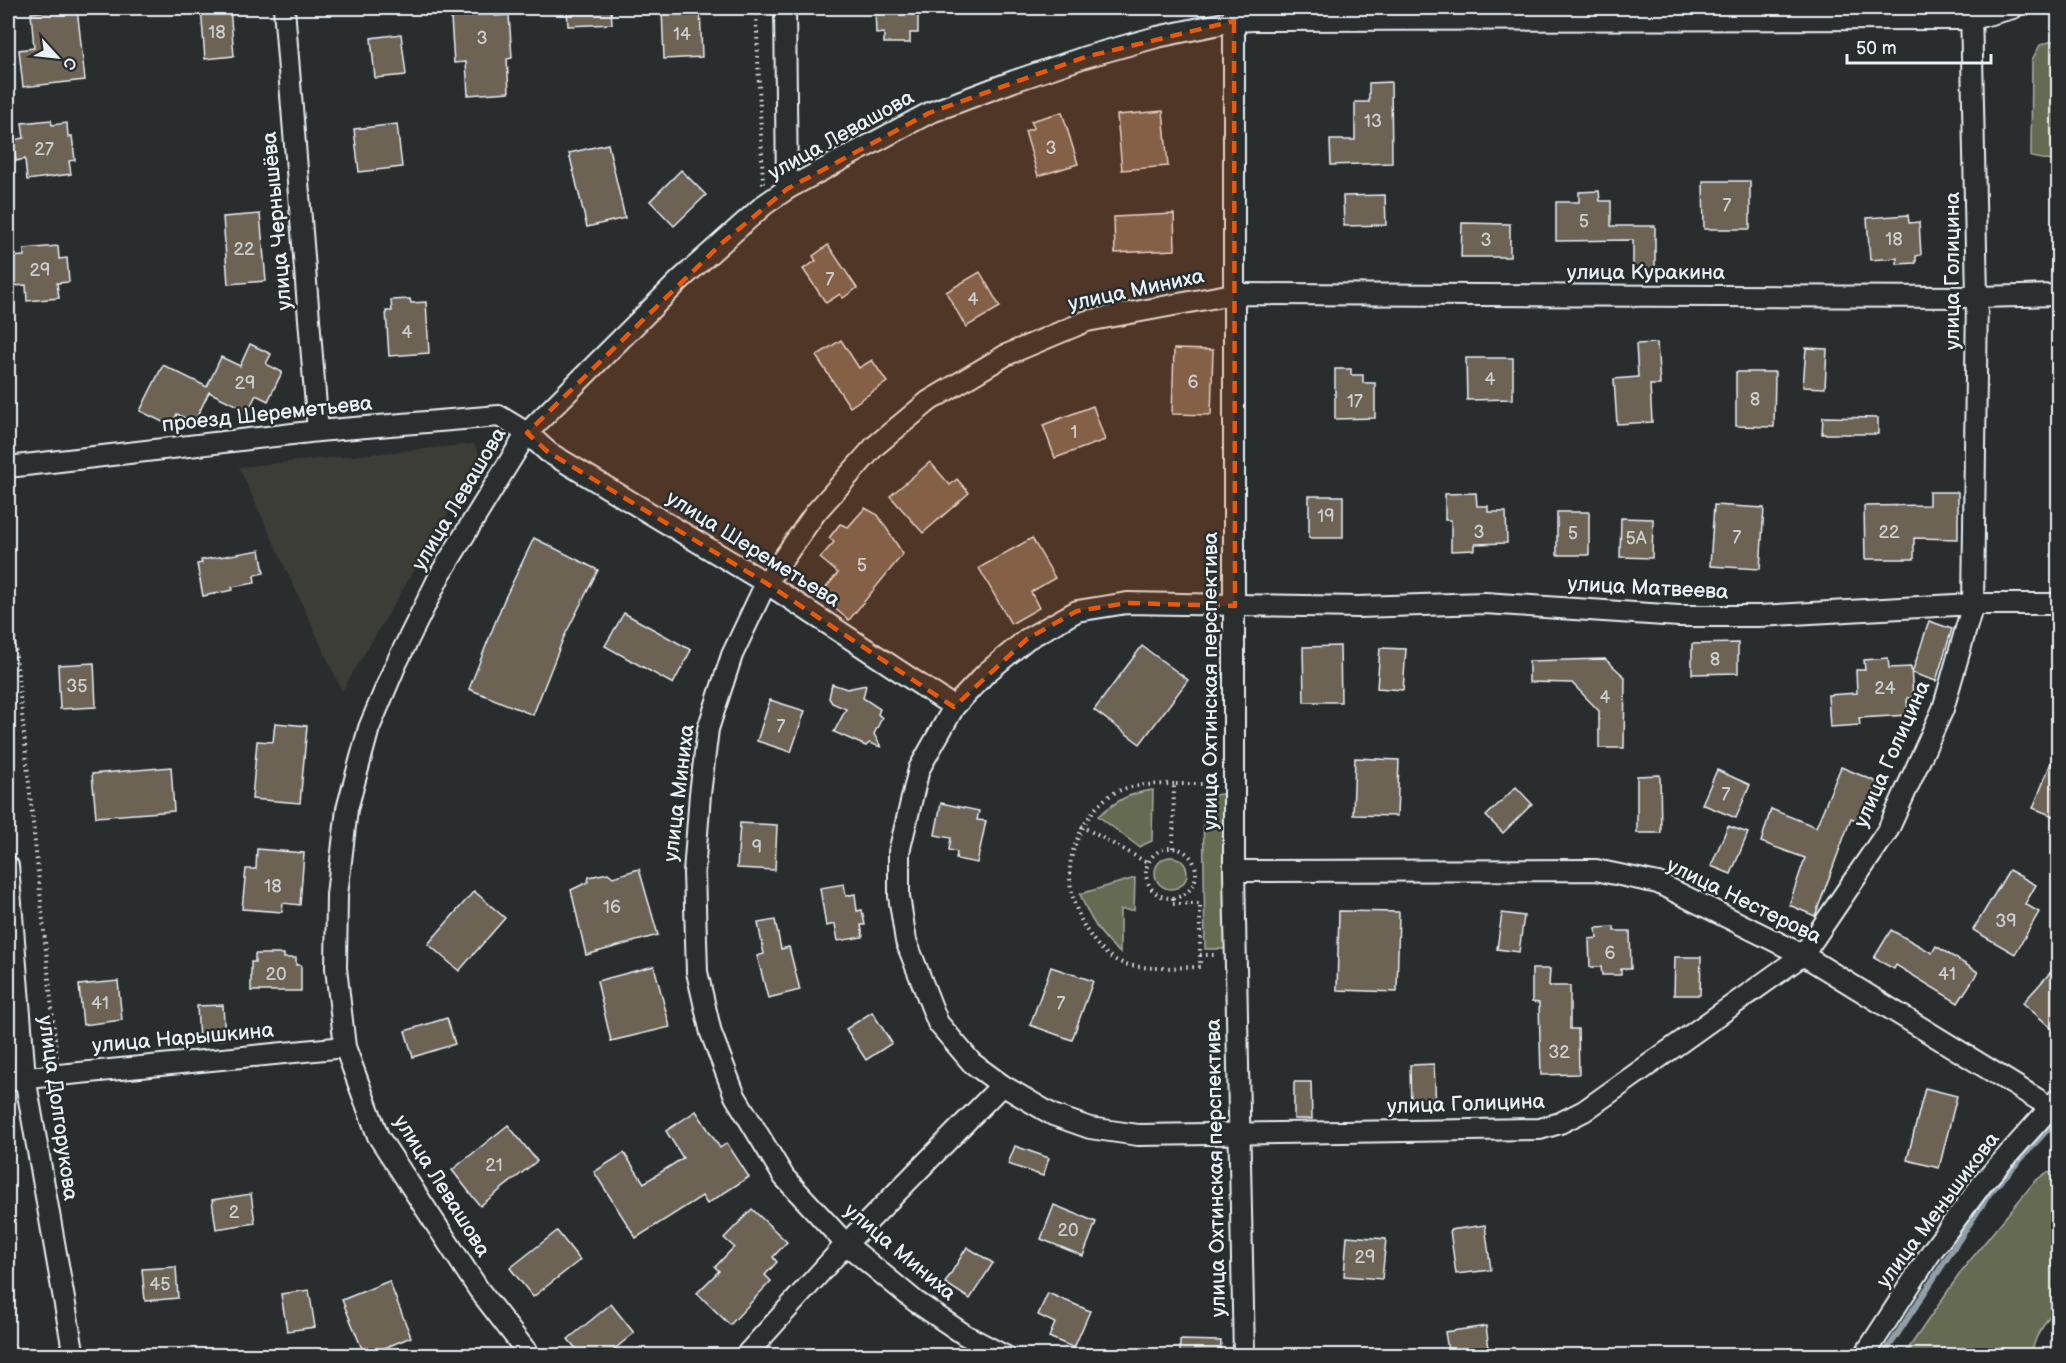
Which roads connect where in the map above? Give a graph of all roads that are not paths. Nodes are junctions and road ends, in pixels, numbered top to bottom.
1 (284, 8) edge
2 (785, 8) edge
3 (2013, 8) edge
4 (1972, 13) edge
5 (1234, 14) edge
6 (787, 189) junction
7 (1233, 294) junction
8 (2058, 295) edge
9 (1977, 297) junction
10 (318, 431) junction
11 (527, 433) junction
12 (8, 467) edge
13 (766, 583) junction
14 (1973, 604) junction
15 (2058, 604) edge
16 (1235, 606) junction
17 (954, 707) junction
18 (8, 866) edge
19 (1234, 871) junction
20 (1803, 955) junction
21 (345, 1047) junction
22 (16, 1079) edge
23 (1002, 1085) junction
24 (2054, 1103) edge
25 (1239, 1133) junction
26 (846, 1244) junction
27 (74, 1356) edge
28 (530, 1356) edge
29 (745, 1356) edge
30 (1005, 1356) edge
31 (1244, 1356) edge
32 (1864, 1356) edge

1 - 10 street, улица Чернышёва
2 - 6 street
3 - 4 street, улица Левашова
4 - 5 street, улица Левашова
4 - 9 street, улица Голицина
5 - 6 street, улица Левашова
5 - 7 street, улица Охтинская перспектива
6 - 11 street, улица Левашова
7 - 9 street, улица Куракина
7 - 13 street, улица Миниха
7 - 16 street, улица Охтинская перспектива
8 - 9 street, улица Куракина
9 - 14 street, улица Голицина
10 - 11 street, проезд Шереметьева
10 - 12 street, проезд Шереметьева
11 - 13 street, улица Шереметьева
11 - 21 street, улица Левашова
13 - 17 street, улица Шереметьева
13 - 26 street, улица Миниха
14 - 15 street, улица Матвеева
14 - 16 street, улица Матвеева
14 - 20 street, улица Голицина
16 - 17 street, улица Матвеева
16 - 19 street, улица Охтинская перспектива
17 - 23 street, улица Голицина
18 - 22 street, улица Долгорукова
19 - 20 street, улица Нестерова
19 - 25 street, улица Охтинская перспектива
20 - 24 street, улица Нестерова
20 - 25 street, улица Голицина
21 - 22 street, улица Нарышкина
21 - 28 street, улица Левашова
22 - 27 street, улица Долгорукова
23 - 25 street, улица Голицина
23 - 26 street
24 - 32 street, улица Меньшикова
25 - 31 street, улица Охтинская перспектива
26 - 29 street
26 - 30 street, улица Миниха

